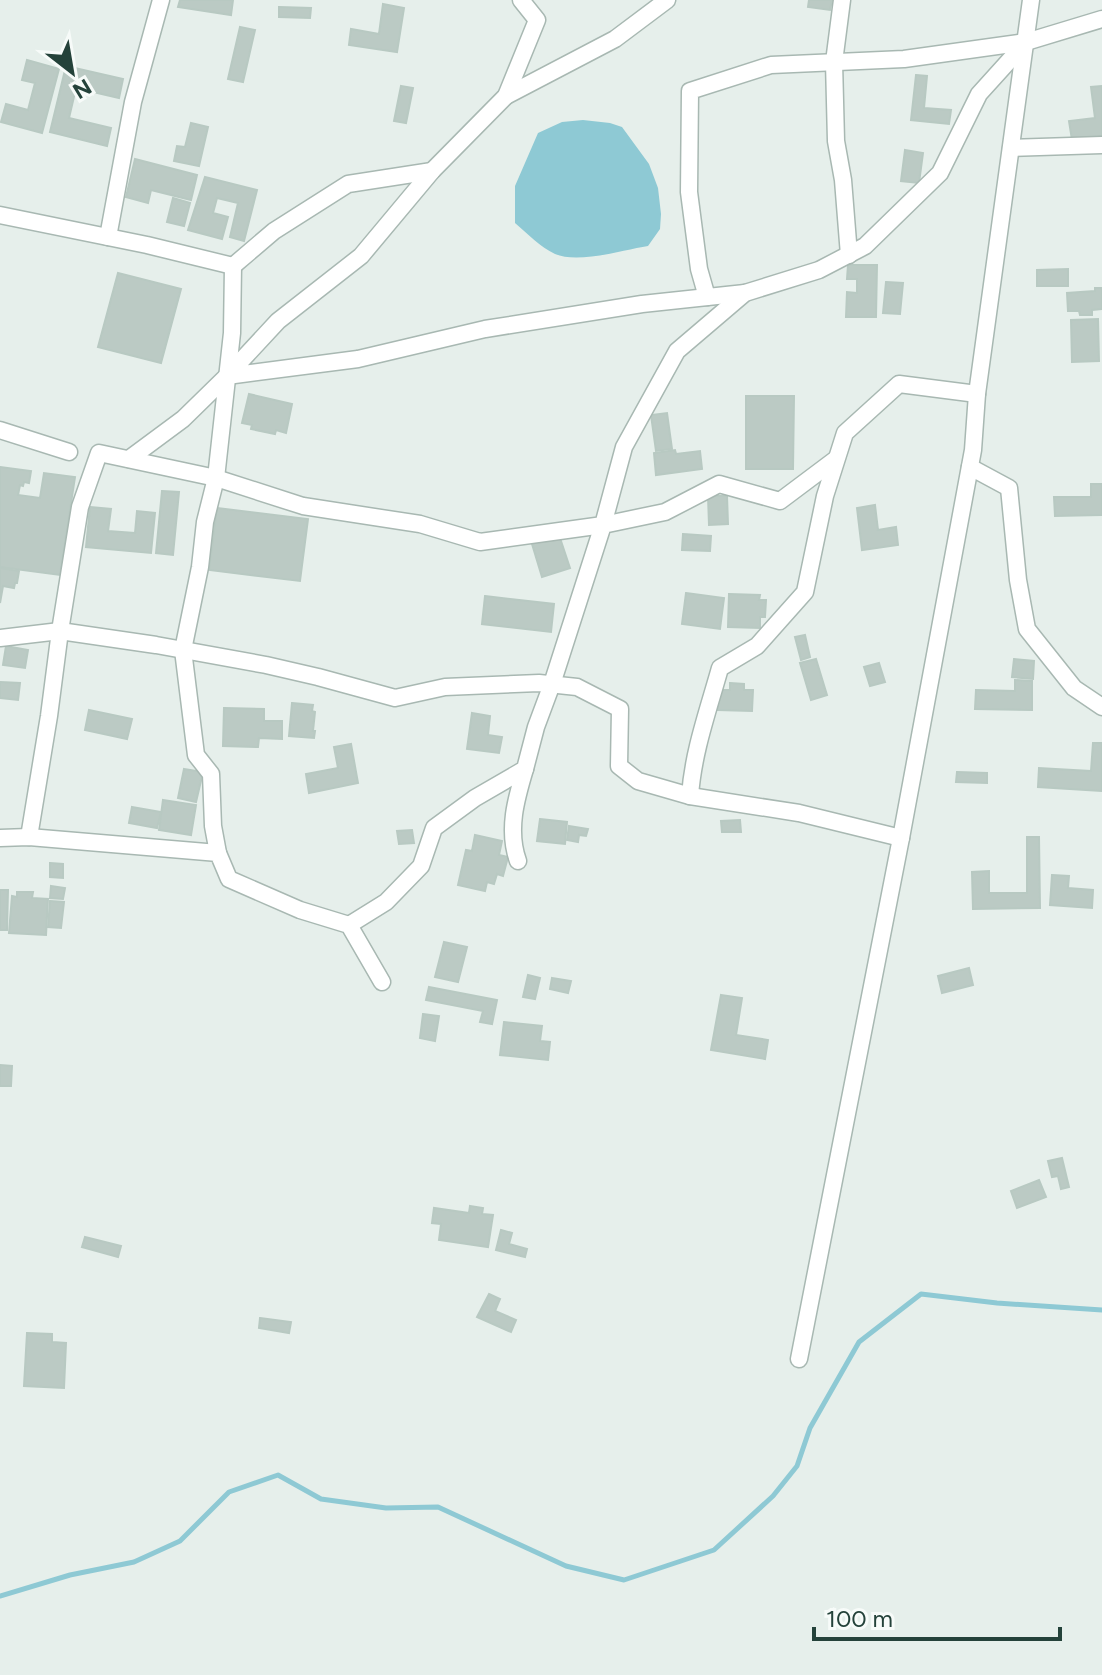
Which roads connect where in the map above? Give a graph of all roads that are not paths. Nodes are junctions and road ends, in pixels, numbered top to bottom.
1 (161, 0) edge
2 (521, 0) edge
3 (667, 0) edge
4 (842, 0) edge
5 (1031, 0) edge
6 (1102, 19) edge
7 (1026, 42) junction
8 (834, 62) junction
9 (506, 96) junction
10 (1102, 145) edge
11 (1011, 148) junction
12 (432, 171) junction
13 (0, 215) edge
14 (108, 237) junction
15 (849, 255) junction
16 (233, 266) junction
17 (745, 293) junction
18 (707, 297) junction
19 (227, 376) junction
20 (977, 394) junction
21 (0, 430) edge
22 (69, 452) dead end
23 (129, 459) junction
24 (836, 459) junction
25 (970, 467) junction
26 (216, 478) junction
27 (603, 525) junction
28 (60, 631) junction
29 (0, 638) edge
30 (183, 650) junction
31 (552, 684) junction
32 (1102, 707) edge
33 (525, 769) junction
34 (690, 796) junction
35 (29, 837) junction
36 (0, 838) edge
37 (901, 838) junction
38 (218, 853) junction
39 (518, 861) dead end
40 (349, 925) junction
41 (382, 982) dead end
42 (799, 1359) dead end

1 - 14 street
2 - 9 street
3 - 9 street
4 - 8 street
5 - 7 street
6 - 7 street
7 - 8 street
7 - 11 street
7 - 15 street
8 - 15 street
8 - 18 street
9 - 12 street
10 - 11 street
11 - 20 street
12 - 16 street
12 - 19 street
13 - 14 street
14 - 16 street
15 - 17 street
16 - 19 street
17 - 18 street
17 - 27 street
18 - 19 street
19 - 23 street
19 - 26 street
20 - 24 street
20 - 25 street
21 - 22 street
23 - 26 street
23 - 28 street
24 - 27 street
24 - 34 street
25 - 32 street
25 - 37 street
26 - 27 street
26 - 30 street
27 - 31 street
28 - 29 street
28 - 30 street
28 - 35 street
30 - 31 street
30 - 38 street
31 - 33 street
31 - 34 street
33 - 39 street
33 - 40 street
34 - 37 street
35 - 36 street
35 - 38 street
37 - 42 street
38 - 40 street
40 - 41 street

